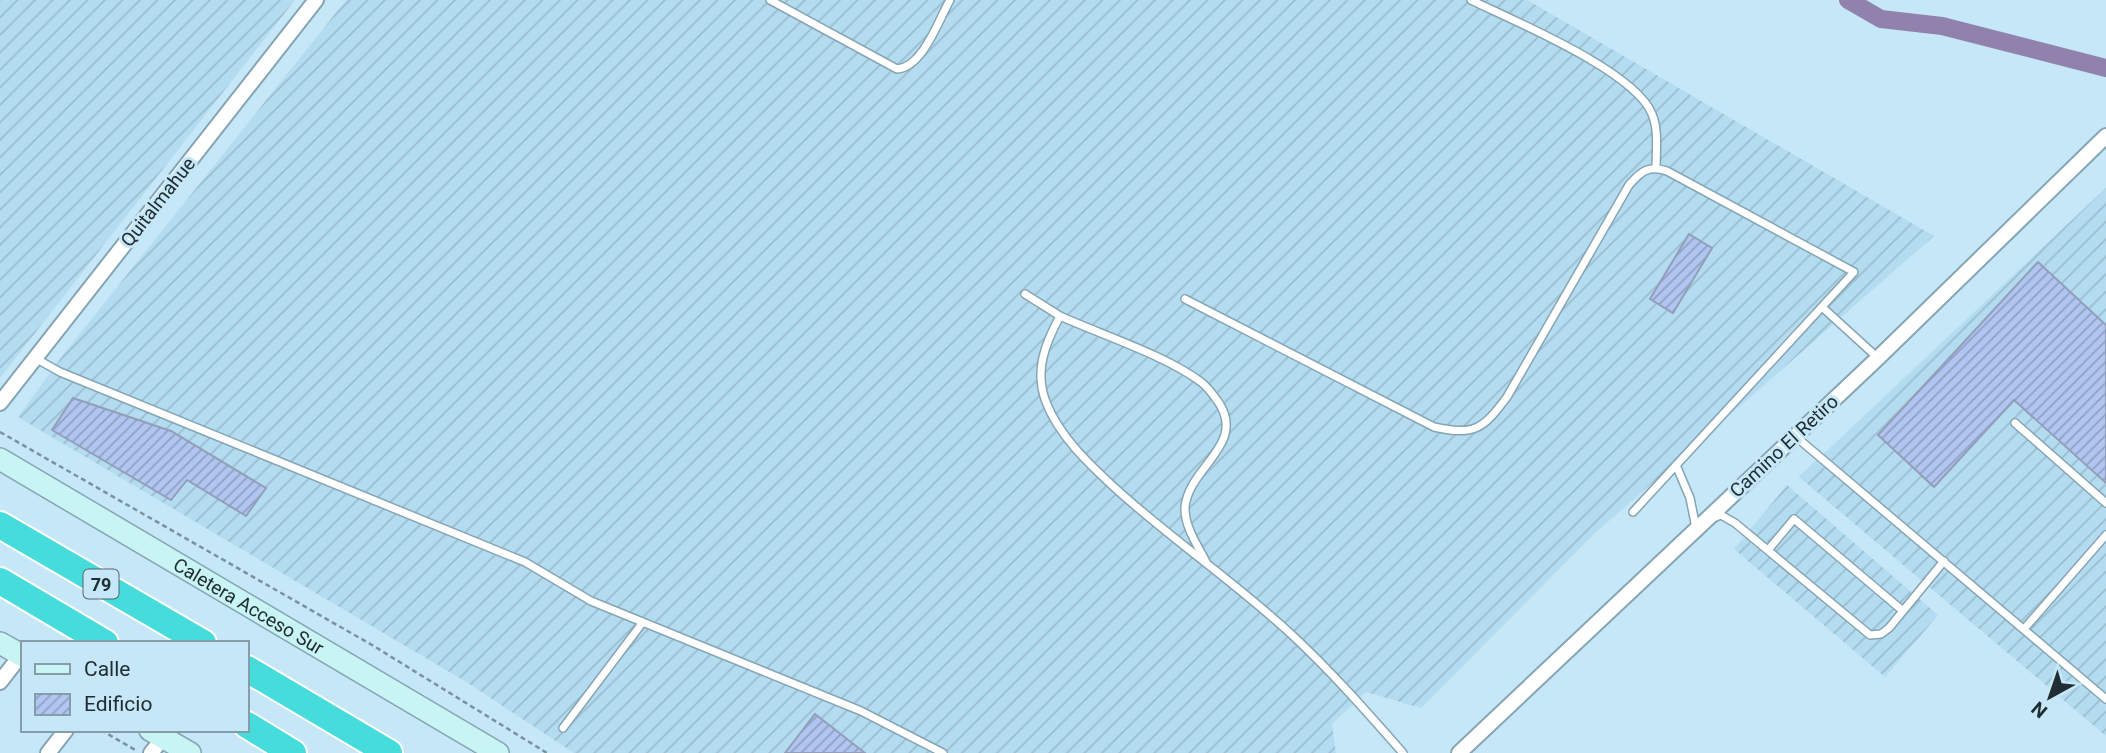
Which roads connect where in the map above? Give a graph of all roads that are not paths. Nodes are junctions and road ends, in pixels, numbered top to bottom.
1 (316, 0) edge
2 (770, 0) edge
3 (950, 0) edge
4 (1471, 0) edge
5 (2106, 136) edge
6 (1656, 167) junction
7 (1025, 294) dead end
8 (1185, 299) dead end
9 (1822, 307) junction
10 (1060, 316) junction
11 (35, 358) junction
12 (1878, 358) junction
13 (0, 403) edge
14 (2015, 423) dead end
15 (1795, 436) junction
16 (0, 459) edge
17 (1676, 465) junction
18 (2106, 503) edge
19 (1633, 512) dead end
20 (0, 525) edge
21 (1699, 525) junction
22 (2106, 534) edge
23 (1768, 550) junction
24 (1944, 561) junction
25 (1208, 566) junction
26 (0, 581) edge
27 (1903, 611) junction
28 (643, 622) junction
29 (2024, 629) junction
30 (102, 641) edge
31 (199, 641) edge
32 (0, 643) edge
33 (21, 655) edge
34 (21, 657) edge
35 (248, 669) edge
36 (0, 682) edge
37 (2106, 699) edge
38 (248, 726) edge
39 (564, 727) dead end
40 (64, 732) edge
41 (155, 740) edge
42 (48, 753) edge
43 (190, 753) edge
44 (293, 753) edge
45 (389, 753) edge
46 (498, 753) edge
47 (943, 753) edge
48 (1403, 753) edge
49 (1459, 753) edge

1 - 11 street, Quitalmahue
2 - 3 lane
4 - 6 lane
5 - 12 street, Camino El Retiro
6 - 8 lane
6 - 9 lane
7 - 10 lane
9 - 12 lane
9 - 17 lane
10 - 25 lane
10 - 25 lane
11 - 13 street, Quitalmahue
11 - 28 lane
12 - 15 street, Camino El Retiro
14 - 18 lane
15 - 21 street, Camino El Retiro
15 - 24 lane
16 - 46 main road, Caletera Acceso Sur
17 - 19 lane
17 - 21 lane
20 - 31 highway, 79
21 - 23 lane
21 - 49 street, Camino El Retiro
22 - 29 lane
23 - 27 lane
23 - 27 lane
24 - 27 lane
24 - 29 lane
25 - 48 lane
26 - 30 highway, 79
28 - 39 lane
28 - 47 lane
29 - 37 lane
32 - 33 main road
34 - 36 street
35 - 45 highway
38 - 44 highway
40 - 42 street
41 - 43 main road

